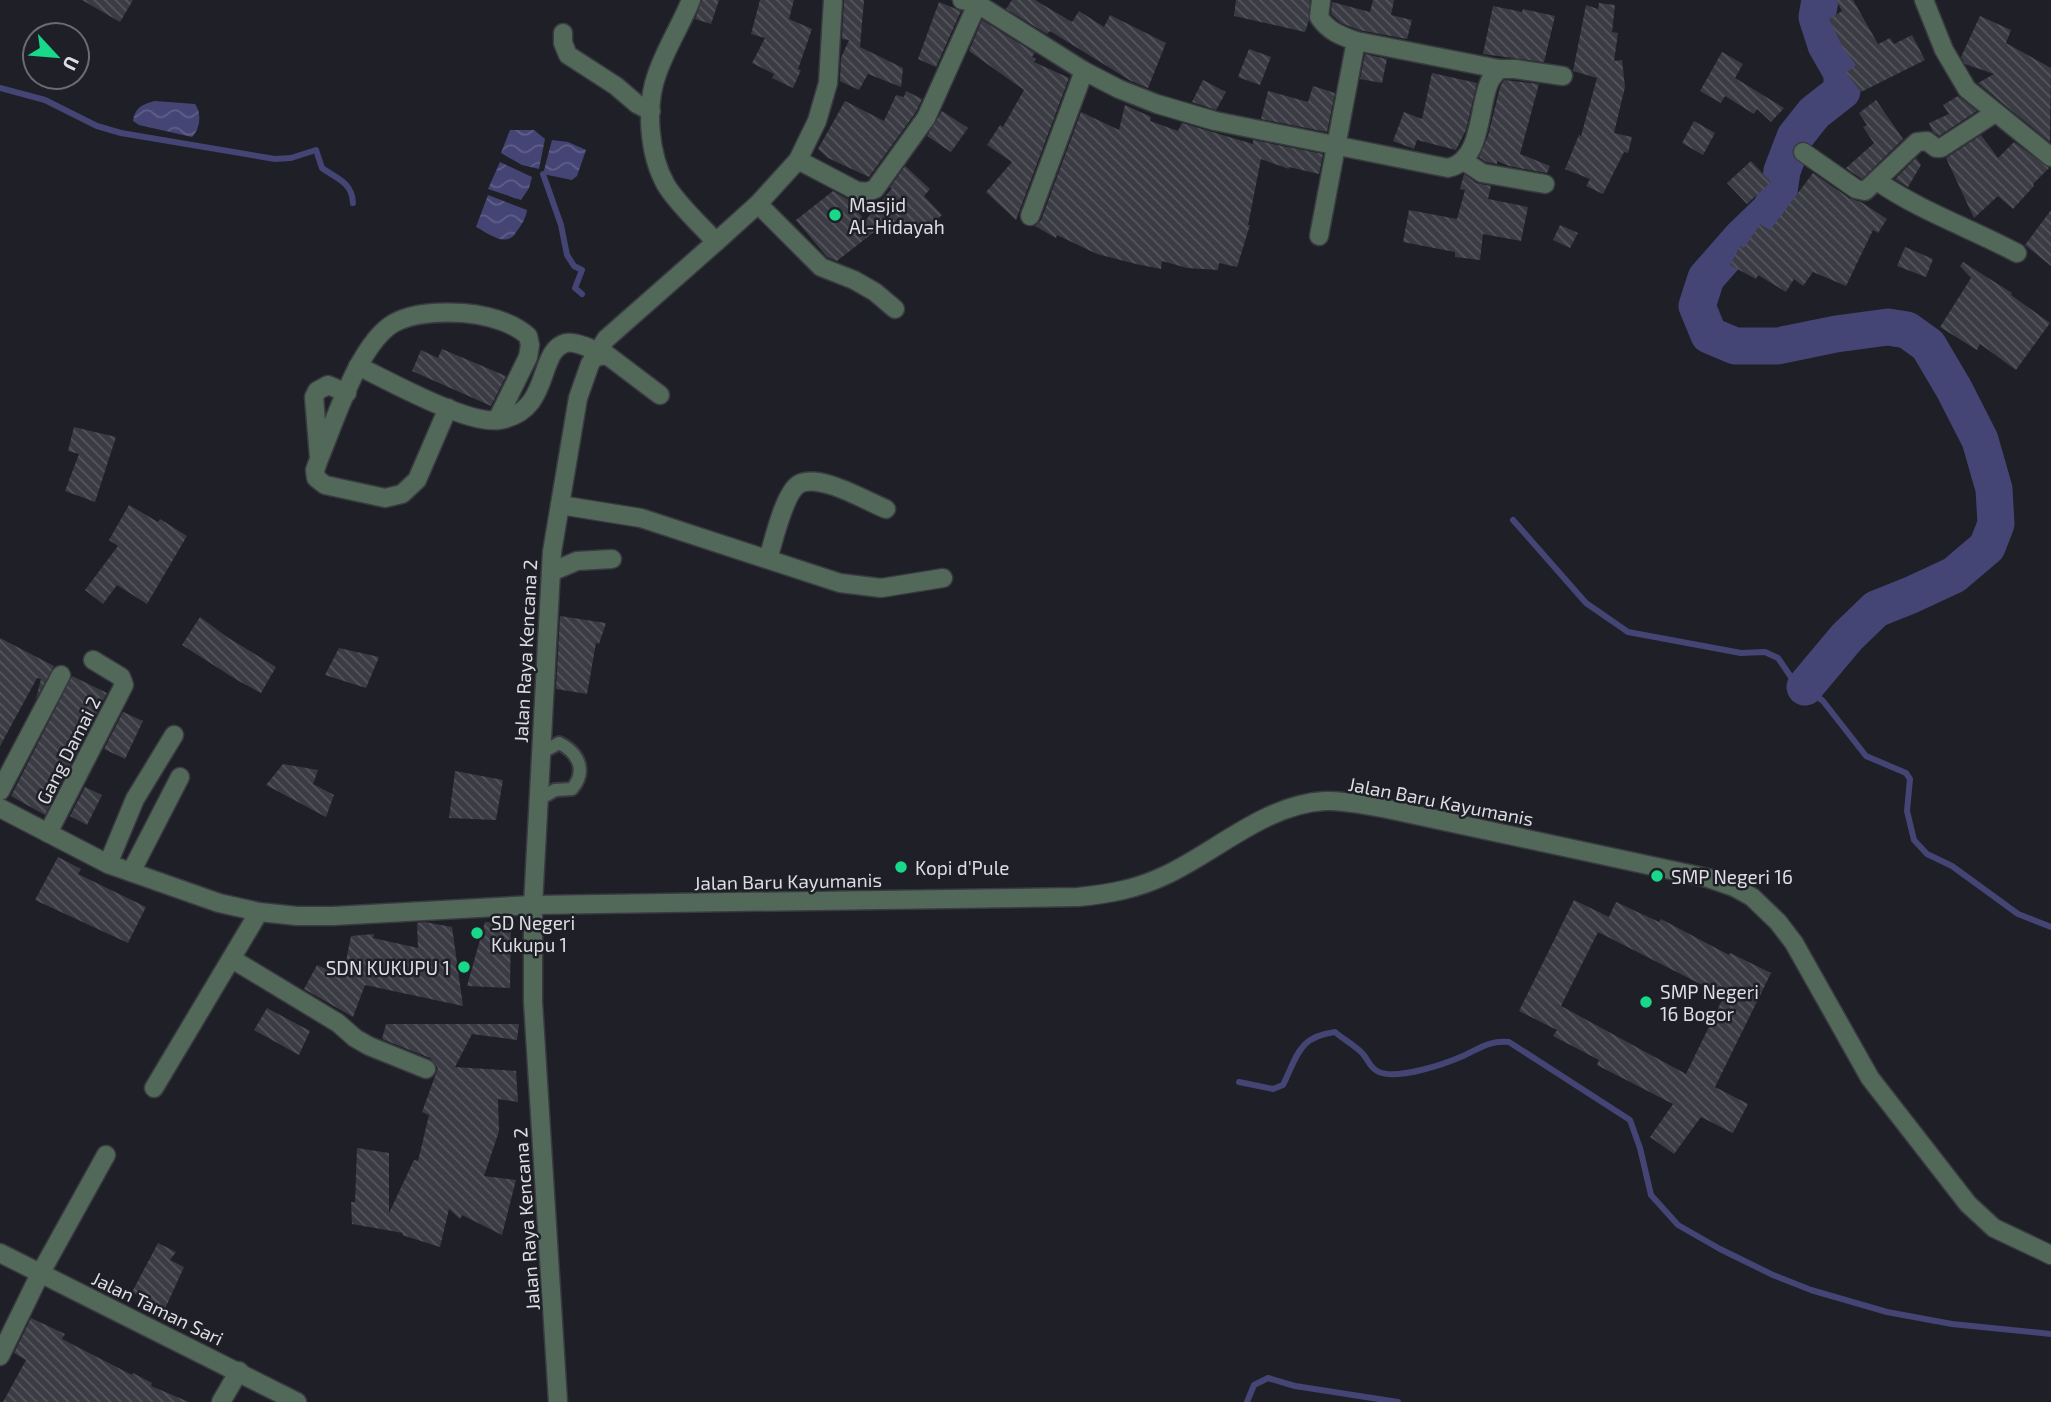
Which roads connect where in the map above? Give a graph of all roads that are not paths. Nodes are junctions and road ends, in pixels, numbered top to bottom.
1 (691, 0) edge
2 (833, 0) edge
3 (1321, 0) edge
4 (1924, 0) edge
5 (972, 1) edge
6 (564, 33) dead end
7 (1356, 41) junction
8 (1499, 69) junction
9 (1084, 71) junction
10 (1563, 76) dead end
11 (651, 111) junction
12 (1995, 113) junction
13 (1335, 144) junction
14 (1802, 152) dead end
15 (2051, 157) edge
16 (799, 160) junction
17 (1464, 161) junction
18 (1877, 181) junction
19 (1545, 184) dead end
20 (758, 204) junction
21 (1030, 216) dead end
22 (1319, 236) dead end
23 (716, 242) junction
24 (2017, 253) dead end
25 (895, 309) dead end
26 (595, 354) junction
27 (358, 366) junction
28 (347, 393) junction
29 (660, 395) dead end
30 (448, 408) junction
31 (497, 421) junction
32 (319, 458) junction
33 (560, 505) junction
34 (886, 509) dead end
35 (612, 559) dead end
36 (768, 559) junction
37 (551, 572) junction
38 (943, 578) dead end
39 (93, 660) dead end
40 (61, 675) dead end
41 (174, 735) dead end
42 (541, 753) junction
43 (180, 778) dead end
44 (0, 791) edge
45 (538, 800) junction
46 (0, 808) edge
47 (48, 833) junction
48 (108, 864) junction
49 (131, 872) junction
50 (533, 905) junction
51 (259, 912) junction
52 (232, 959) junction
53 (426, 1069) dead end
54 (154, 1088) dead end
55 (106, 1155) dead end
56 (0, 1253) edge
57 (2051, 1255) edge
58 (40, 1274) junction
59 (0, 1356) edge
60 (239, 1371) junction
61 (221, 1402) edge
62 (297, 1402) edge
63 (558, 1402) edge

1 - 11 street
2 - 16 street, Jalan Raya Kencana 2
3 - 7 street
4 - 12 street
5 - 9 street
5 - 16 street
6 - 11 street
7 - 8 street
7 - 13 street
8 - 10 street
8 - 17 street
9 - 13 street
9 - 21 street
11 - 23 street
12 - 15 street
12 - 18 street
13 - 17 street
13 - 22 street
14 - 18 street
16 - 20 street, Jalan Raya Kencana 2
17 - 19 street
18 - 24 street
20 - 23 street, Jalan Raya Kencana 2
20 - 25 street
23 - 26 street, Jalan Raya Kencana 2
26 - 29 street
26 - 31 street
26 - 33 street, Jalan Raya Kencana 2
27 - 28 street
27 - 30 street
27 - 31 street
28 - 32 street
28 - 32 street
30 - 31 street
30 - 32 street
33 - 36 street
33 - 37 street, Jalan Raya Kencana 2
34 - 36 street
35 - 37 street
36 - 38 street
37 - 42 street, Jalan Raya Kencana 2
39 - 47 street, Gang Damai 2
40 - 44 street
41 - 48 street
42 - 45 street, Jalan Raya Kencana 2
42 - 45 lane
43 - 49 street
45 - 50 street, Jalan Raya Kencana 2
46 - 47 street, Jalan Baru Kayumanis
47 - 48 street, Jalan Baru Kayumanis
48 - 49 street, Jalan Baru Kayumanis
49 - 51 street, Jalan Baru Kayumanis
50 - 51 street, Jalan Baru Kayumanis
50 - 57 street, Jalan Baru Kayumanis
50 - 63 street, Jalan Raya Kencana 2
51 - 52 street
52 - 53 street
52 - 54 street
55 - 58 street
56 - 58 street, Jalan Taman Sari
58 - 59 street
58 - 60 street, Jalan Taman Sari
60 - 61 street
60 - 62 street, Jalan Taman Sari

